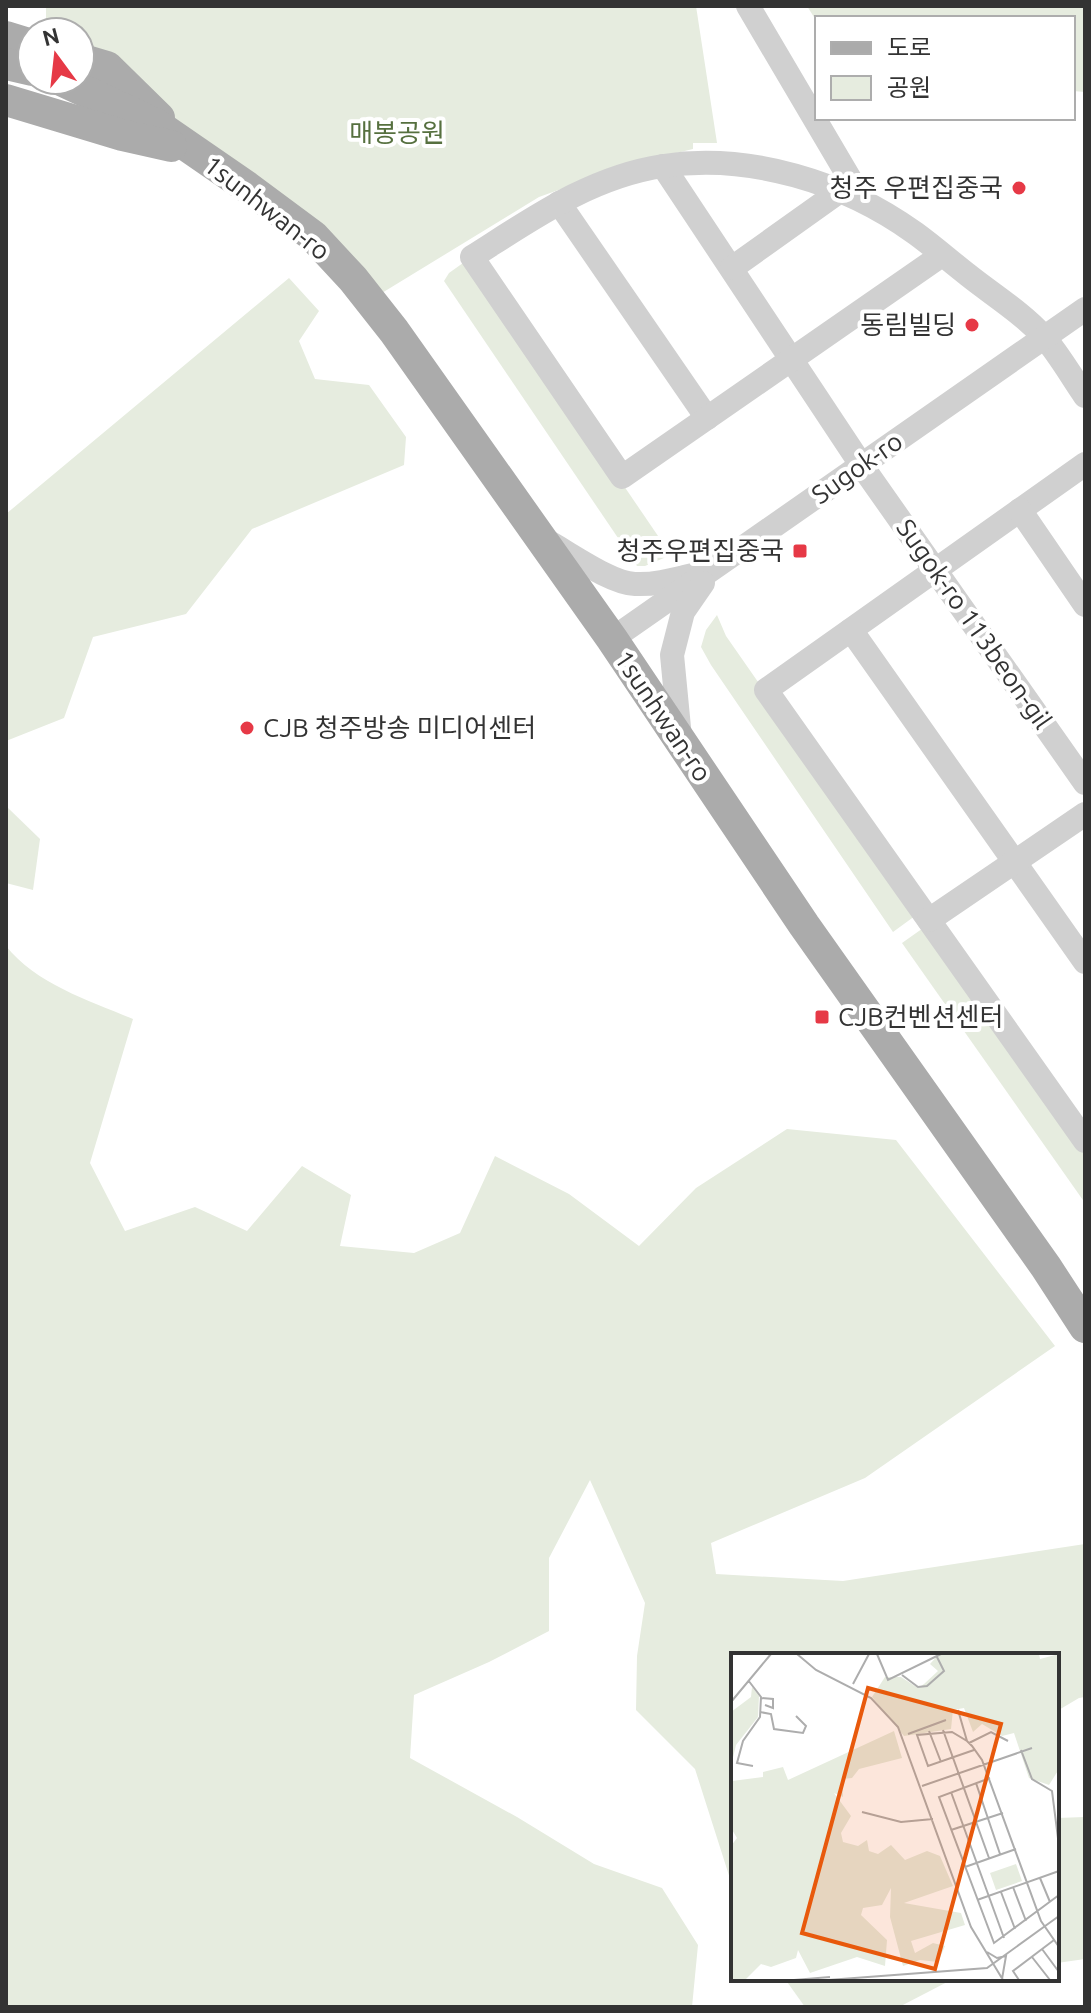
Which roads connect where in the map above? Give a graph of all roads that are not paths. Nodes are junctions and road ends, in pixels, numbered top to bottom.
1 (748, 6) edge
2 (96, 64) edge
3 (95, 96) edge
4 (6, 100) edge
5 (815, 120) edge
6 (815, 120) edge
7 (193, 150) junction
8 (663, 166) junction
9 (840, 191) junction
10 (863, 201) junction
11 (559, 203) junction
12 (942, 255) junction
13 (732, 268) junction
14 (1085, 309) edge
15 (1044, 337) junction
16 (791, 359) junction
17 (1085, 396) edge
18 (707, 418) junction
19 (1085, 464) edge
20 (862, 466) junction
21 (1020, 510) junction
22 (538, 536) junction
23 (936, 570) junction
24 (711, 571) junction
25 (1085, 605) edge
26 (851, 630) junction
27 (612, 639) junction
28 (681, 742) junction
29 (1085, 783) edge
30 (1085, 814) edge
31 (1016, 861) junction
32 (929, 920) junction
33 (1085, 962) edge
34 (1085, 1141) edge
35 (1085, 1327) edge

1 - 6 street
2 - 7 main road
3 - 7 main road, 1sunhwan-ro
4 - 7 main road, 1sunhwan-ro
5 - 10 street
7 - 22 main road, 1sunhwan-ro
8 - 9 street
8 - 11 street
8 - 13 street, Sugok-ro 113beon-gil
9 - 10 street
9 - 13 street
10 - 12 street
11 - 18 street
11 - 18 street
12 - 15 street
12 - 16 street
13 - 16 street, Sugok-ro 113beon-gil
14 - 15 street, Sugok-ro
15 - 17 street
15 - 20 street, Sugok-ro
16 - 18 street
16 - 20 street, Sugok-ro 113beon-gil
19 - 21 street
20 - 23 street, Sugok-ro 113beon-gil
20 - 24 street, Sugok-ro
21 - 23 street
21 - 25 street
22 - 24 street
22 - 27 main road, 1sunhwan-ro
23 - 26 street
23 - 29 street, Sugok-ro 113beon-gil
24 - 27 street, Sugok-ro
24 - 28 street
26 - 31 street
26 - 32 street
27 - 28 main road, 1sunhwan-ro
28 - 35 main road, 1sunhwan-ro
30 - 31 street
31 - 32 street
31 - 33 street
32 - 34 street

